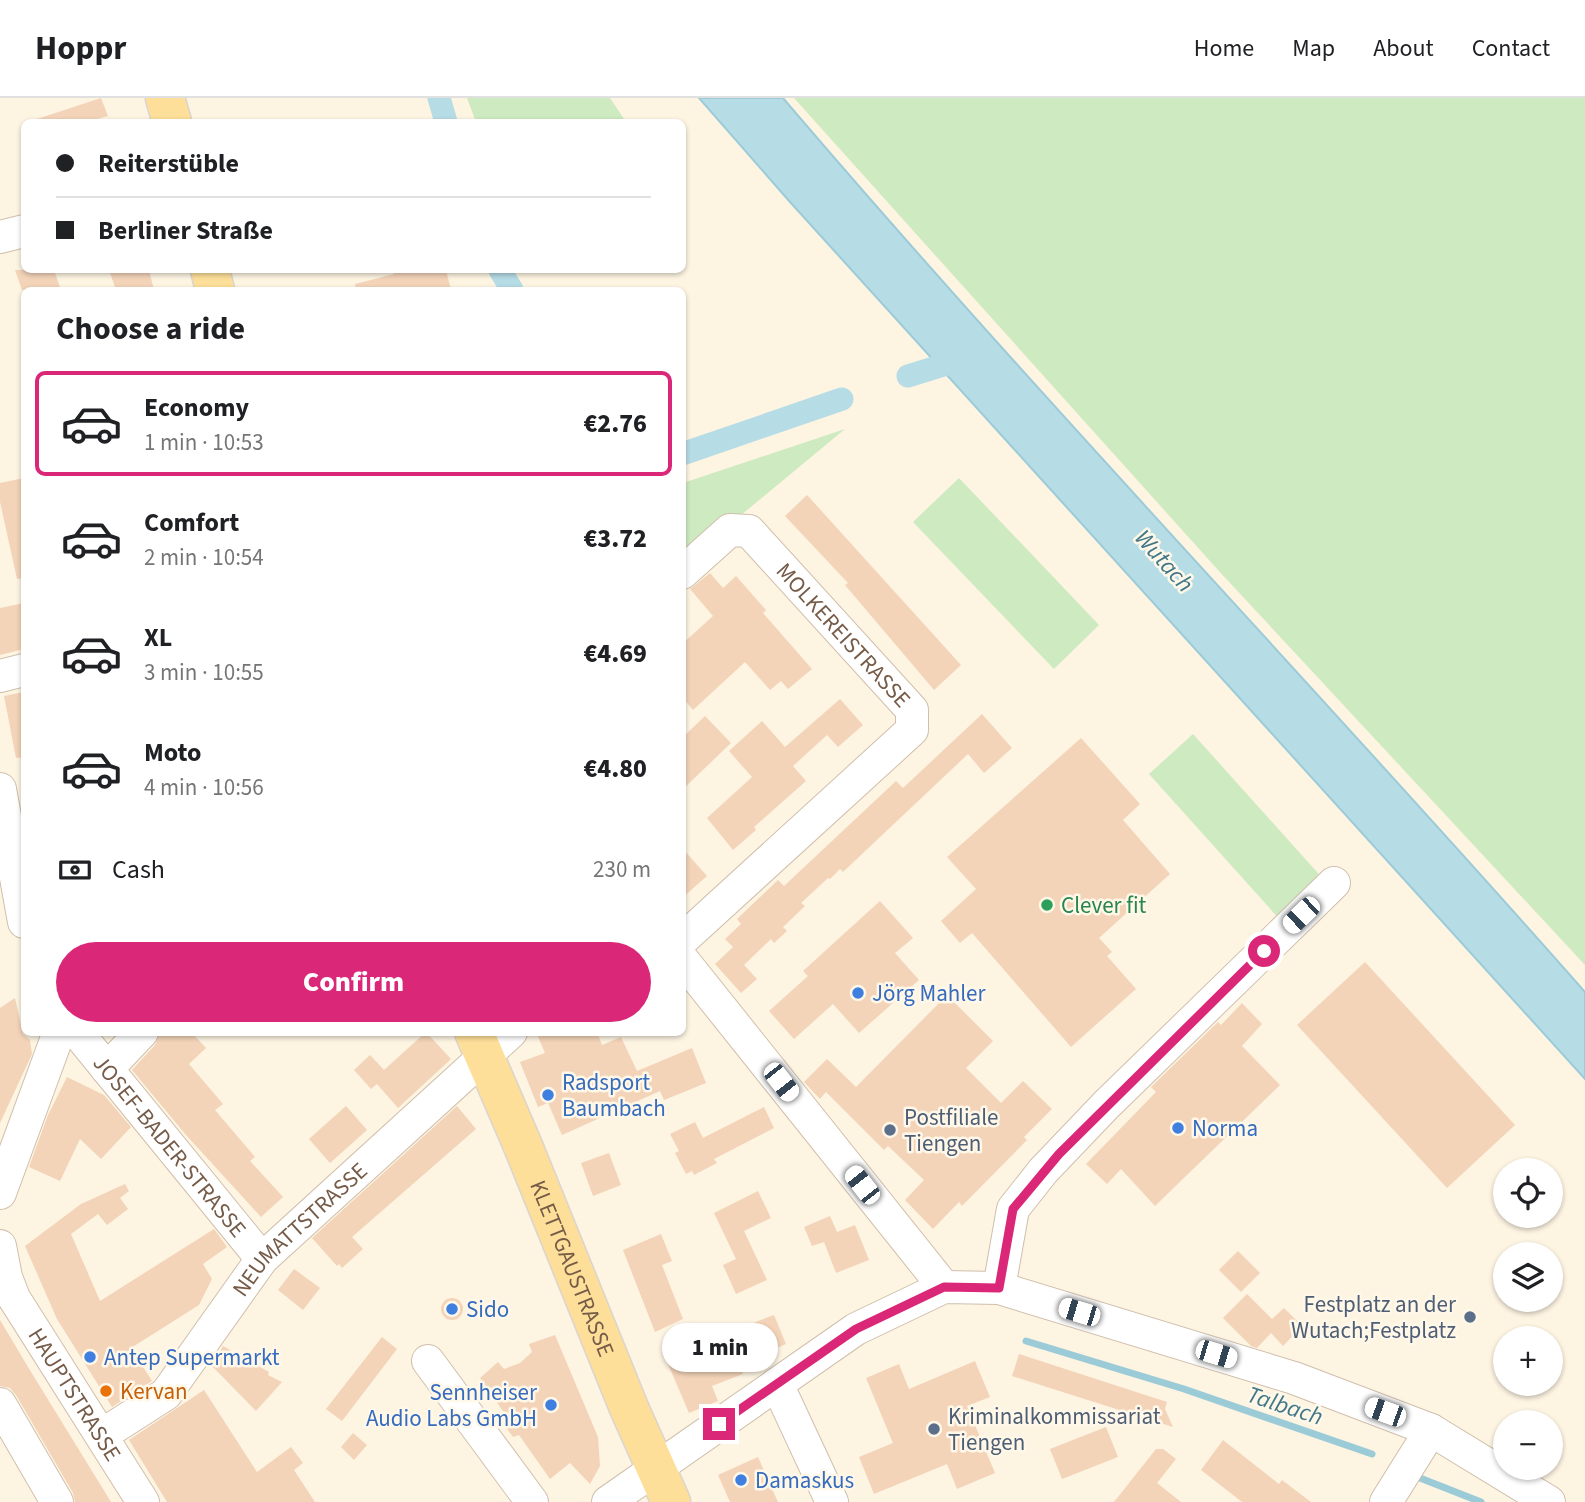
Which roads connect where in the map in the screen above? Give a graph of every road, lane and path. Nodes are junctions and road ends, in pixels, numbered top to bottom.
1 (165, 98) edge
2 (171, 119) edge
3 (21, 232) edge
4 (0, 237) edge
5 (686, 569) edge
6 (21, 671) edge
7 (0, 676) edge
8 (0, 789) edge
9 (1334, 883) dead end
10 (21, 905) edge
11 (686, 936) edge
12 (686, 964) edge
13 (58, 1036) edge
14 (80, 1036) edge
15 (138, 1036) edge
16 (490, 1041) edge
17 (107, 1069) junction
18 (0, 1193) edge
19 (0, 1246) edge
20 (262, 1259) junction
21 (944, 1287) junction
22 (999, 1288) junction
23 (7, 1304) edge
24 (428, 1361) dead end
25 (778, 1384) junction
26 (0, 1404) edge
27 (1431, 1430) junction
28 (102, 1435) junction
29 (657, 1467) junction
30 (57, 1502) edge
31 (143, 1502) edge
32 (532, 1502) edge
33 (608, 1502) edge
34 (671, 1502) edge
35 (832, 1502) edge
36 (1386, 1502) edge
37 (1549, 1502) edge

1 - 2 main road
3 - 4 street
5 - 11 street, MOLKEREISTRASSE
6 - 7 street
8 - 10 street
9 - 22 street
12 - 21 street
13 - 18 street
14 - 17 street, JOSEF-BADER-STRASSE
15 - 17 street
16 - 20 street, NEUMATTSTRASSE
16 - 29 main road, KLETTGAUSTRASSE
17 - 20 street, JOSEF-BADER-STRASSE
19 - 23 street, HAUPTSTRASSE
20 - 28 street, NEUMATTSTRASSE
21 - 22 street
21 - 25 street
22 - 27 street
23 - 28 street, HAUPTSTRASSE
24 - 32 street
25 - 29 street
25 - 35 street
26 - 30 street
27 - 36 street
27 - 37 street
28 - 31 street, HAUPTSTRASSE
29 - 33 street
29 - 34 main road, KLETTGAUSTRASSE

